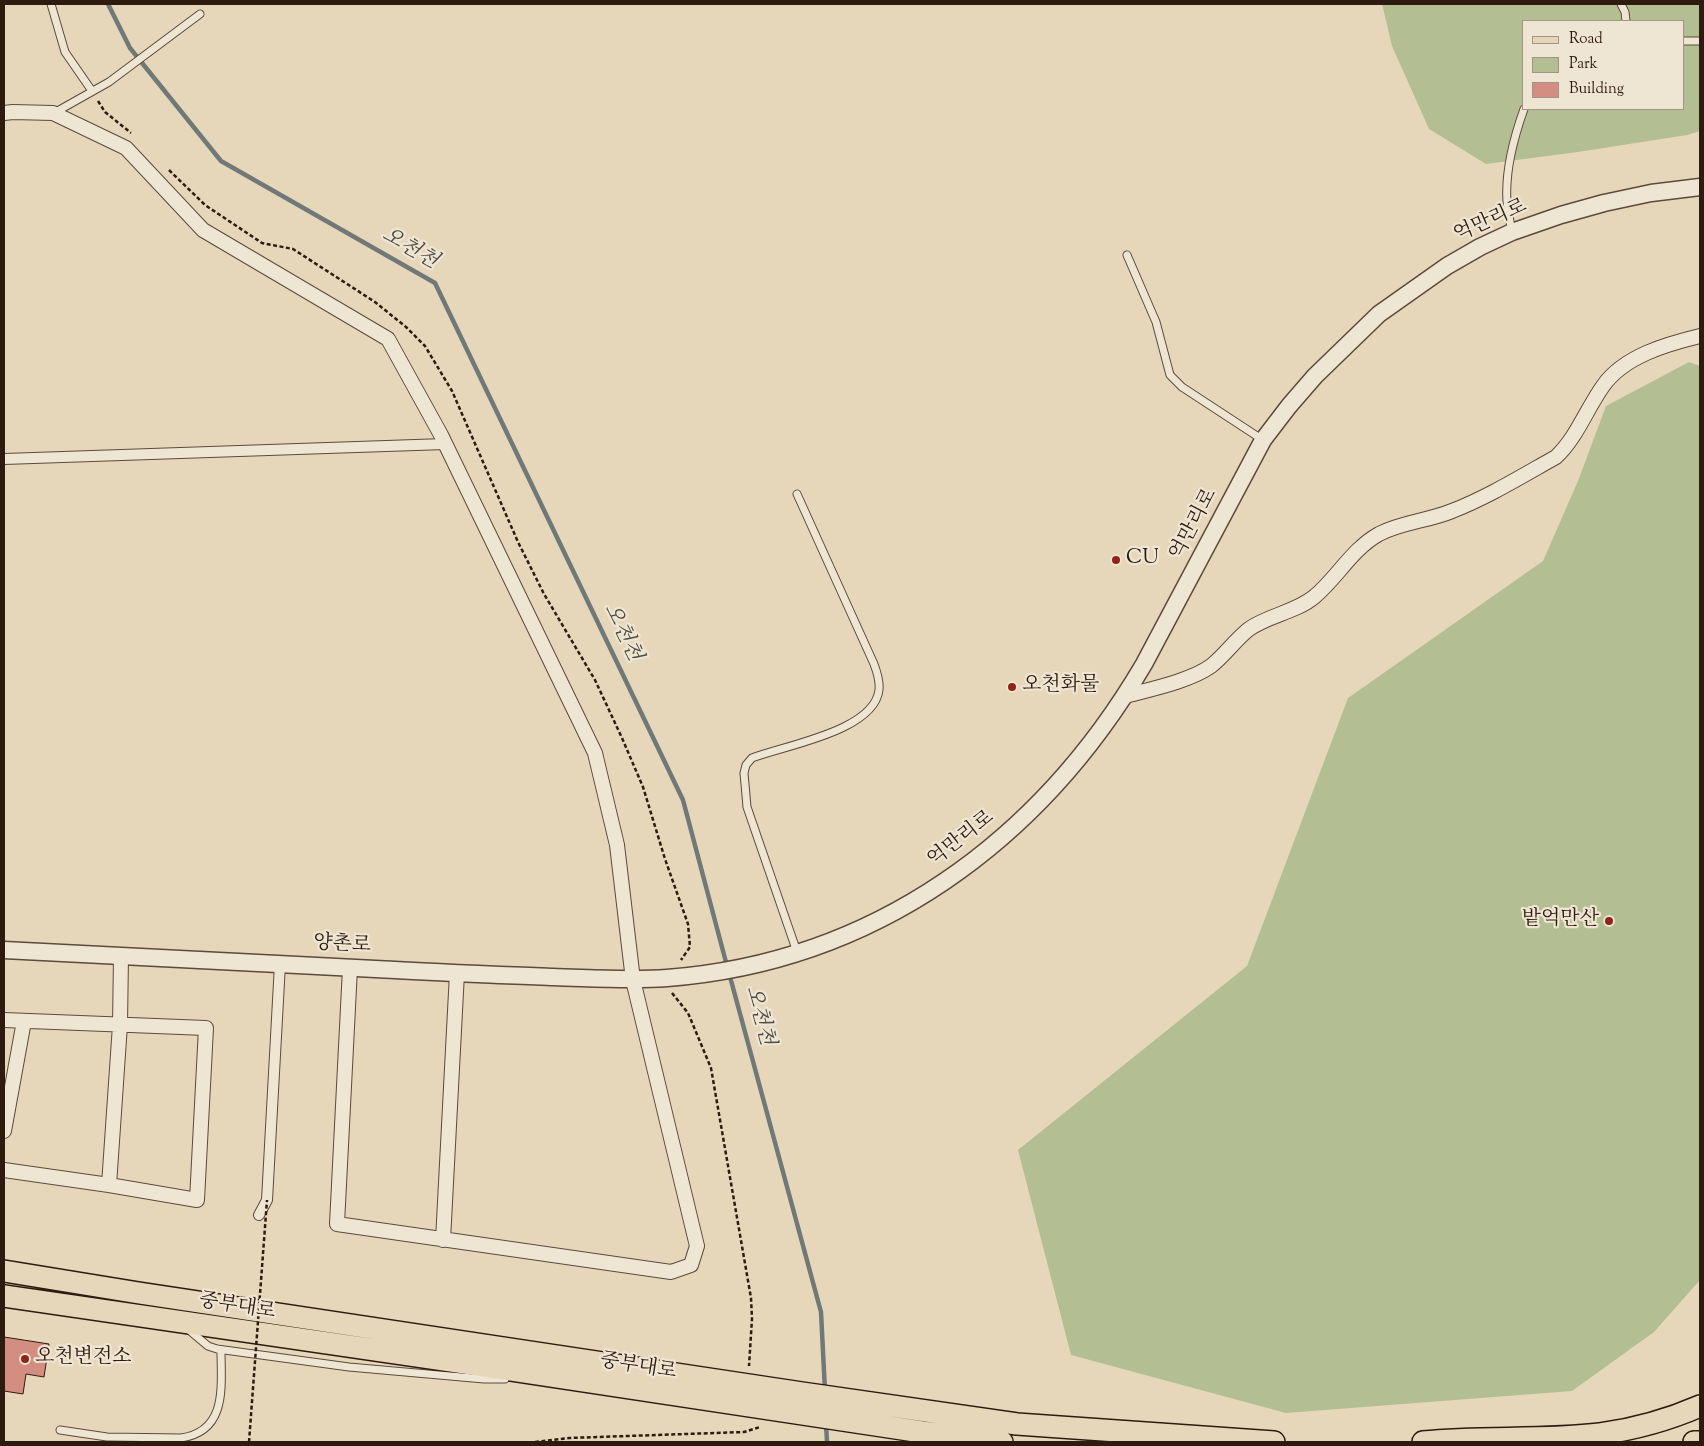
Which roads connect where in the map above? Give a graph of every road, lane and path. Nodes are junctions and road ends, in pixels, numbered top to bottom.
1 (51, 4) edge
2 (1621, 4) edge
3 (200, 14) dead end
4 (1626, 20) edge
5 (1684, 41) edge
6 (1700, 41) edge
7 (92, 91) junction
8 (1524, 110) edge
9 (4, 113) edge
10 (53, 113) junction
11 (132, 134) dead end
12 (162, 164) dead end
13 (1700, 187) edge
14 (1512, 232) junction
15 (1127, 255) dead end
16 (1700, 336) edge
17 (1263, 440) junction
18 (445, 444) junction
19 (4, 459) edge
20 (797, 494) dead end
21 (1125, 696) junction
22 (4, 950) edge
23 (797, 952) junction
24 (121, 956) junction
25 (280, 964) junction
26 (350, 968) junction
27 (457, 973) junction
28 (673, 977) junction
29 (633, 980) junction
30 (4, 1020) edge
31 (24, 1021) junction
32 (120, 1025) junction
33 (4, 1131) edge
34 (4, 1170) edge
35 (109, 1185) junction
36 (267, 1200) junction
37 (259, 1215) dead end
38 (443, 1240) junction
39 (4, 1271) edge
40 (4, 1296) edge
41 (163, 1320) junction
42 (222, 1350) junction
43 (571, 1379) junction
44 (757, 1386) junction
45 (1700, 1406) edge
46 (769, 1418) junction
47 (60, 1430) dead end
48 (249, 1442) edge
49 (535, 1442) edge
50 (1002, 1442) edge
51 (1274, 1442) edge
52 (1423, 1442) edge
53 (1694, 1442) edge
54 (1700, 1442) edge

1 - 7 lane
2 - 4 lane
3 - 7 lane
5 - 6 lane
7 - 10 lane
7 - 11 path
8 - 14 lane
9 - 10 street
10 - 18 street
12 - 28 path
13 - 14 street, 억만리로
14 - 17 street, 억만리로
15 - 17 lane
16 - 21 street
17 - 21 street, 억만리로
18 - 19 street
18 - 29 street
20 - 23 lane
21 - 23 street, 억만리로
22 - 24 street, 양촌로
23 - 28 street, 억만리로
24 - 25 street, 양촌로
24 - 32 street
25 - 26 street, 양촌로
25 - 36 street
26 - 27 street, 양촌로
26 - 38 street
27 - 29 street, 양촌로
27 - 38 street
28 - 29 street, 양촌로
28 - 44 path
29 - 38 street
30 - 31 street
31 - 32 street
31 - 33 street
32 - 35 street
32 - 35 street
34 - 35 street
36 - 37 street
36 - 48 path, bridge
39 - 44 main road, 중부대로
40 - 41 main road, 중부대로
41 - 42 lane
41 - 43 main road, 중부대로
42 - 43 lane
42 - 47 lane
43 - 46 main road, 중부대로
44 - 51 main road, 중부대로
45 - 52 main road
46 - 49 path
46 - 50 main road, 중부대로
53 - 54 main road

